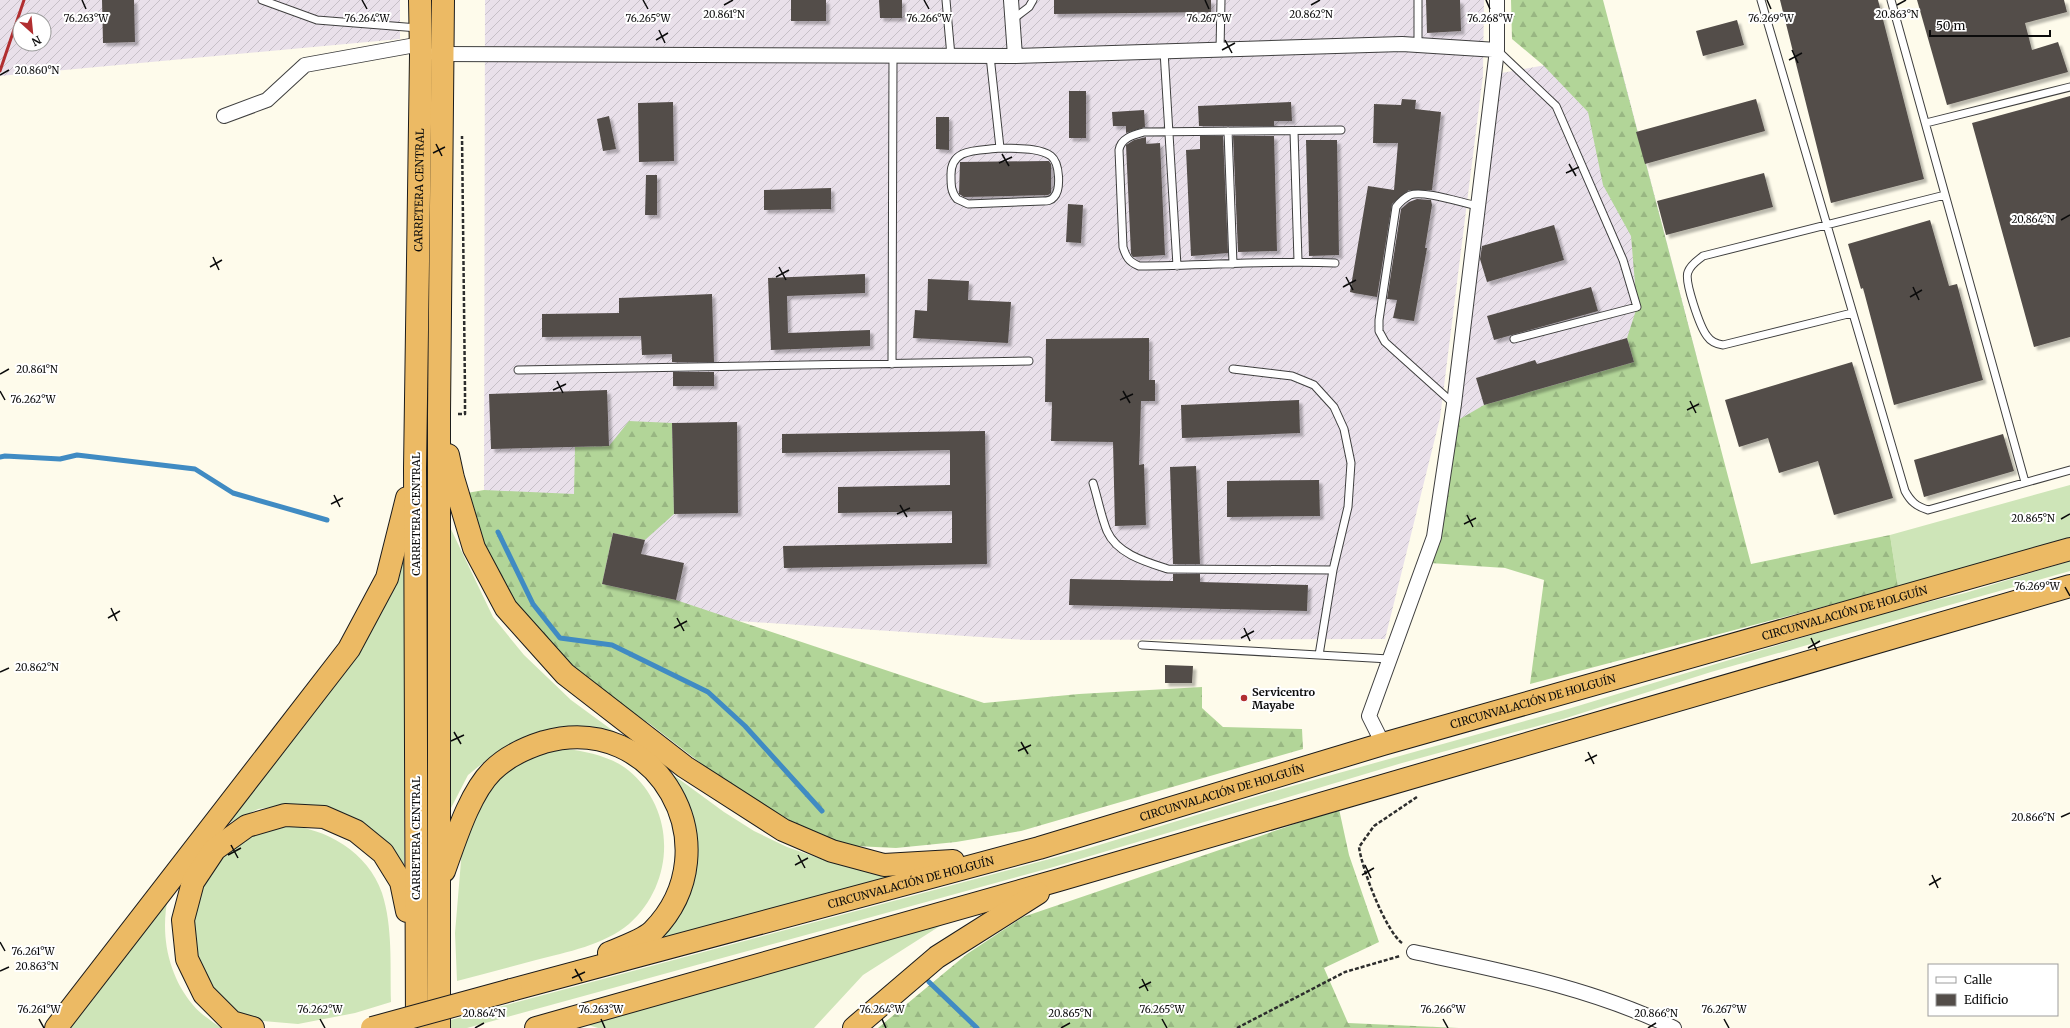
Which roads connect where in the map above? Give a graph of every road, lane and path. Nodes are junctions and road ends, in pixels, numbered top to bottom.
1 (262, 0) edge
2 (420, 0) edge
3 (443, 0) edge
4 (946, 0) edge
5 (1011, 0) edge
6 (1033, 0) edge
7 (1222, 0) edge
8 (1418, 0) edge
9 (1497, 0) edge
10 (1761, 0) edge
11 (1891, 0) edge
12 (1012, 20) junction
13 (421, 42) junction
14 (1418, 45) junction
15 (1220, 50) junction
16 (1497, 50) junction
17 (1164, 51) junction
18 (443, 53) junction
19 (893, 56) junction
20 (951, 56) junction
21 (990, 56) junction
22 (1015, 56) junction
23 (2070, 87) edge
24 (224, 116) dead end
25 (1926, 123) junction
26 (1341, 130) dead end
27 (462, 131) dead end
28 (1294, 131) junction
29 (1228, 132) junction
30 (1168, 133) junction
31 (1000, 148) junction
32 (1946, 195) junction
33 (1478, 206) junction
34 (1827, 225) junction
35 (1298, 261) junction
36 (1335, 263) dead end
37 (1233, 264) junction
38 (1177, 266) junction
39 (1852, 313) junction
40 (1514, 339) dead end
41 (1030, 361) dead end
42 (892, 364) junction
43 (1233, 369) dead end
44 (518, 370) dead end
45 (1454, 404) junction
46 (440, 414) junction
47 (415, 468) junction
48 (2070, 470) edge
49 (2025, 482) junction
50 (1093, 484) dead end
51 (2070, 549) edge
52 (1333, 570) junction
53 (2070, 586) edge
54 (1142, 645) dead end
55 (1319, 655) junction
56 (1389, 659) junction
57 (1383, 744) junction
58 (1418, 796) dead end
59 (1039, 848) junction
60 (1059, 880) junction
61 (439, 884) junction
62 (1414, 952) junction
63 (416, 955) junction
64 (511, 990) junction
65 (56, 1028) edge
66 (253, 1028) edge
67 (372, 1028) edge
68 (417, 1028) edge
69 (439, 1028) edge
70 (536, 1028) edge
71 (854, 1028) edge
72 (1237, 1028) edge
73 (1674, 1028) edge

1 - 13 lane
2 - 13 highway, CARRETERA CENTRAL
3 - 18 highway, CARRETERA CENTRAL
4 - 20 lane
5 - 12 street
6 - 12 lane
7 - 15 lane
8 - 14 lane
9 - 16 street
10 - 34 lane
11 - 25 lane
12 - 22 street
13 - 18 street
13 - 24 street
13 - 47 highway, CARRETERA CENTRAL
14 - 15 street
14 - 16 street
15 - 17 street
16 - 33 street
16 - 40 lane
17 - 22 street
17 - 30 lane
18 - 19 street
18 - 46 highway, CARRETERA CENTRAL
19 - 20 street
19 - 42 lane
20 - 21 street
21 - 22 street
21 - 31 lane
23 - 25 lane
25 - 32 lane
26 - 28 lane
27 - 46 path
28 - 29 lane
28 - 35 lane
29 - 30 lane
29 - 37 lane
30 - 38 lane
30 - 38 lane
31 - 31 lane
32 - 34 lane
32 - 49 lane
33 - 45 street
33 - 45 lane
34 - 39 lane
34 - 39 lane
35 - 36 lane
35 - 37 lane
37 - 38 lane
39 - 49 lane
41 - 42 lane
42 - 44 lane
43 - 52 lane
45 - 56 street
46 - 59 highway
46 - 61 highway, CARRETERA CENTRAL
47 - 63 highway, CARRETERA CENTRAL
47 - 65 highway
48 - 49 lane
50 - 52 lane
51 - 57 highway, CIRCUNVALACIÓN DE HOLGUÍN
52 - 55 lane
53 - 60 highway
54 - 55 lane
55 - 56 lane
56 - 57 street
57 - 59 highway, CIRCUNVALACIÓN DE HOLGUÍN
58 - 62 path
59 - 64 highway, CIRCUNVALACIÓN DE HOLGUÍN
60 - 70 highway
60 - 71 highway
61 - 64 highway
61 - 69 highway, CARRETERA CENTRAL
62 - 72 path
62 - 73 street
63 - 66 highway
63 - 68 highway, CARRETERA CENTRAL
64 - 67 highway, CIRCUNVALACIÓN DE HOLGUÍN, bridge

